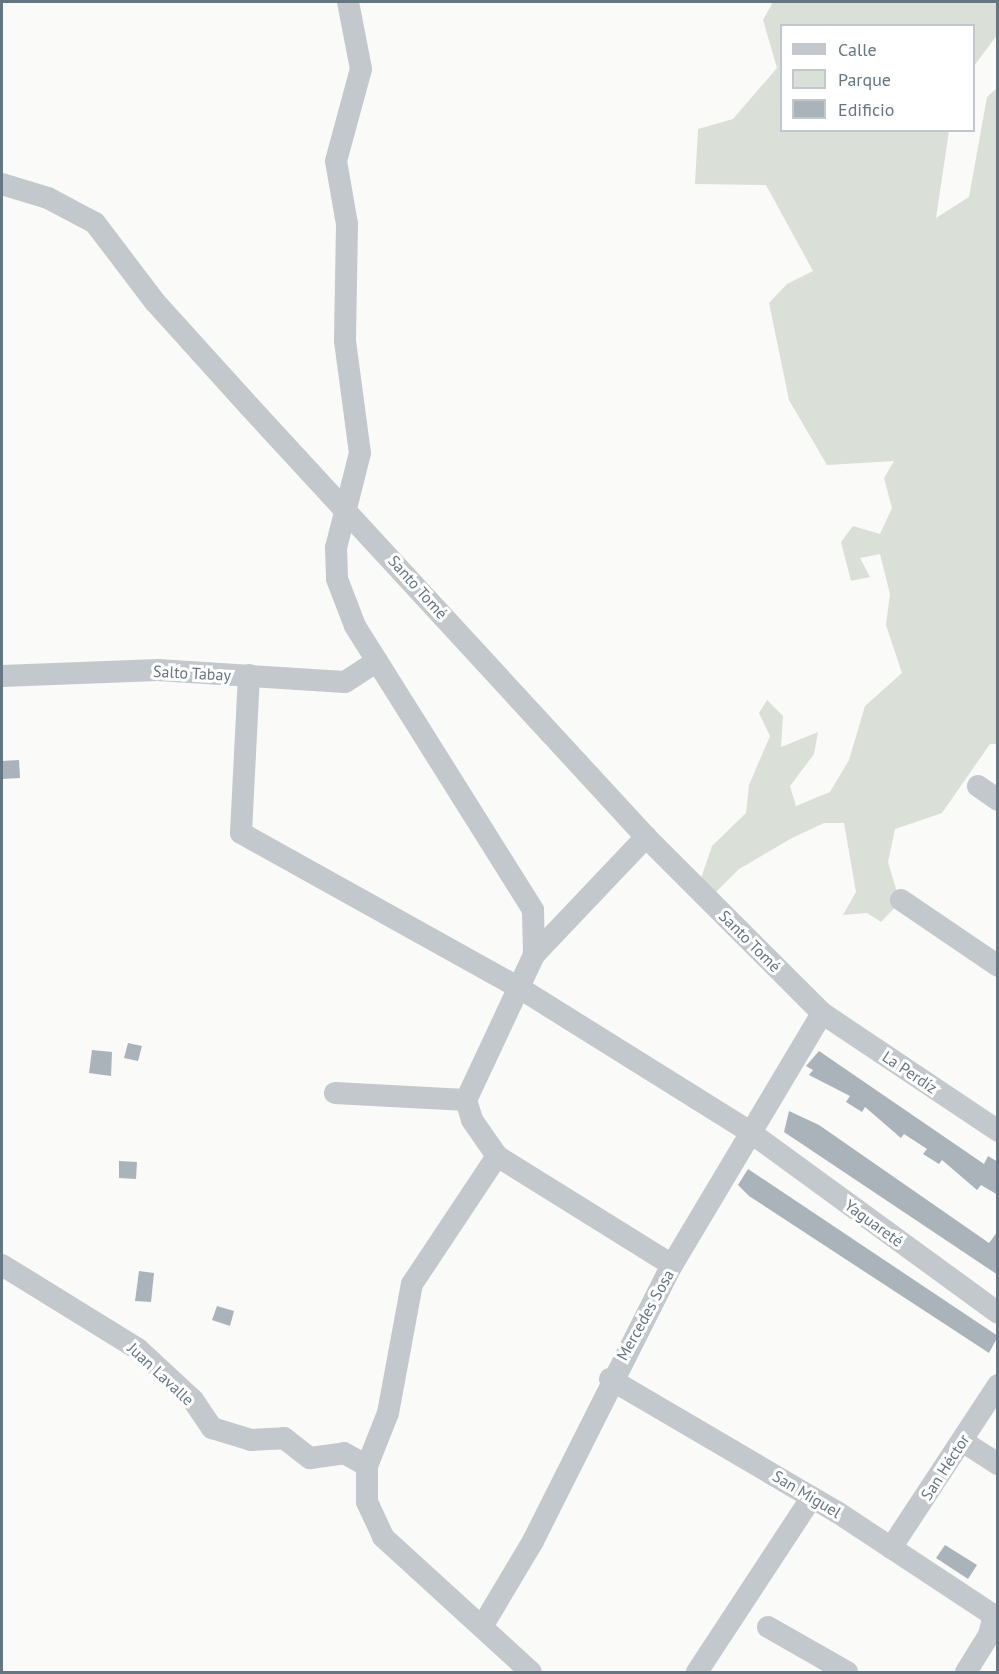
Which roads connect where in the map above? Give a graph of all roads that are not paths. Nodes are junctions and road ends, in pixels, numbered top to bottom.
1 (348, 2) edge
2 (2, 184) edge
3 (349, 511) junction
4 (377, 661) junction
5 (249, 675) junction
6 (2, 676) edge
7 (978, 786) dead end
8 (998, 800) edge
9 (646, 837) junction
10 (901, 900) dead end
11 (534, 955) junction
12 (998, 966) edge
13 (518, 987) junction
14 (822, 1013) junction
15 (335, 1093) dead end
16 (466, 1100) junction
17 (998, 1131) edge
18 (750, 1132) junction
19 (497, 1156) junction
20 (672, 1264) junction
21 (2, 1265) edge
22 (998, 1313) edge
23 (610, 1379) junction
24 (998, 1385) edge
25 (962, 1441) junction
26 (998, 1464) edge
27 (367, 1466) junction
28 (812, 1497) junction
29 (891, 1548) junction
30 (996, 1617) edge
31 (483, 1625) junction
32 (768, 1627) dead end
33 (520, 1669) edge
34 (697, 1672) edge
35 (848, 1672) edge
36 (966, 1672) edge

1 - 3 street
2 - 3 street, Santo Tomé
3 - 4 street
3 - 9 street, Santo Tomé
4 - 5 street, Salto Tabay
4 - 11 street
5 - 6 street, Salto Tabay
5 - 13 street, Yaguareté
7 - 8 street
9 - 11 street
9 - 14 street, Santo Tomé
10 - 12 street
11 - 13 street
13 - 16 street
13 - 18 street, Yaguareté
14 - 17 street, La Perdíz
14 - 18 street, Mercedes Sosa
15 - 16 street
16 - 19 street
18 - 20 street, Mercedes Sosa
18 - 22 street, Yaguareté
19 - 20 street
19 - 27 street
20 - 23 street, Mercedes Sosa
21 - 27 street, Juan Lavalle
23 - 28 street, San Miguel
23 - 31 street, Mercedes Sosa
24 - 25 street, San Héctor
25 - 26 street
25 - 29 street, San Héctor
27 - 31 street
28 - 29 street, San Miguel
28 - 34 street
29 - 30 street, San Miguel
30 - 36 street
31 - 33 street
32 - 35 street

